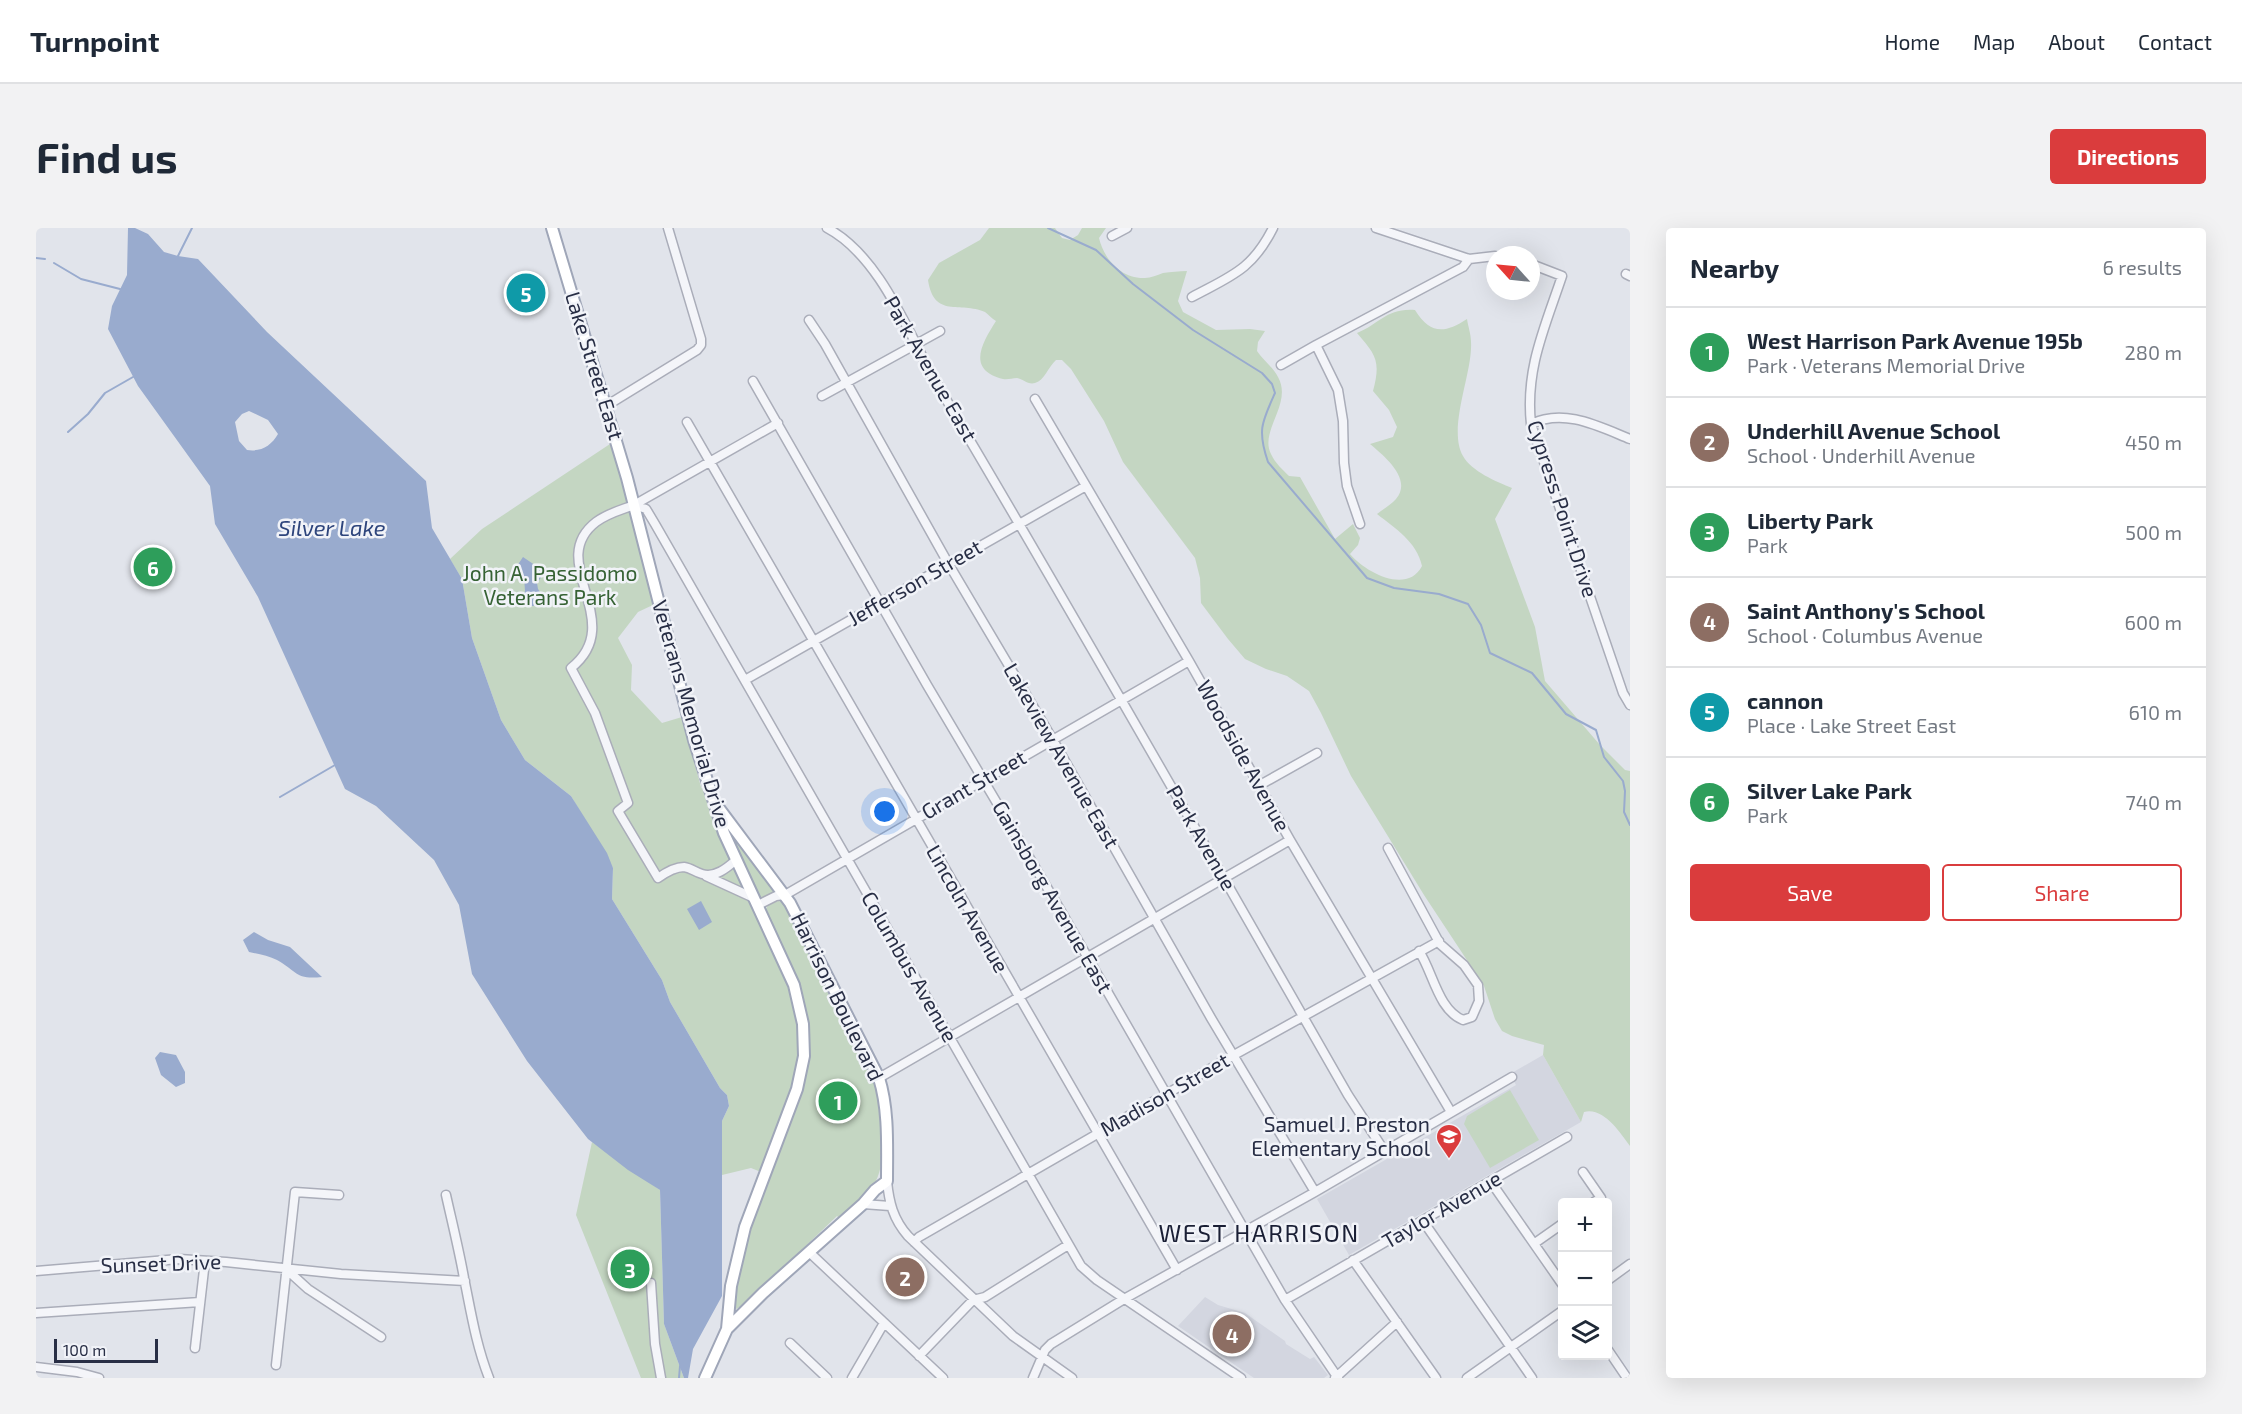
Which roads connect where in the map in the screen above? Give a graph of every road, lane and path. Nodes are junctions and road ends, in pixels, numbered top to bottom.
1 (552, 228) edge
2 (668, 228) edge
3 (827, 228) edge
4 (1127, 228) edge
5 (1273, 228) edge
6 (1376, 228) edge
7 (1112, 236) dead end
8 (1486, 257) edge
9 (1469, 259) junction
10 (1540, 267) edge
11 (1192, 297) dead end
12 (809, 320) dead end
13 (940, 331) dead end
14 (916, 344) junction
15 (1316, 345) junction
16 (1281, 365) dead end
17 (753, 381) dead end
18 (847, 383) junction
19 (822, 396) dead end
20 (1035, 399) dead end
21 (606, 406) junction
22 (687, 422) dead end
23 (778, 423) junction
24 (1531, 424) junction
25 (1630, 439) edge
26 (710, 461) junction
27 (1086, 486) junction
28 (634, 505) junction
29 (1019, 523) junction
30 (1360, 524) dead end
31 (948, 563) junction
32 (882, 602) junction
33 (814, 641) junction
34 (1189, 661) junction
35 (1630, 677) edge
36 (745, 680) junction
37 (1620, 680) junction
38 (1121, 700) junction
39 (1630, 705) edge
40 (1053, 740) junction
41 (1317, 753) dead end
42 (984, 779) junction
43 (1260, 785) junction
44 (715, 804) junction
45 (916, 819) junction
46 (1290, 840) junction
47 (1388, 848) dead end
48 (848, 858) junction
49 (736, 860) junction
50 (703, 874) junction
51 (1224, 878) junction
52 (785, 895) junction
53 (756, 902) junction
54 (1155, 918) junction
55 (1439, 941) junction
56 (1419, 951) junction
57 (1087, 957) junction
58 (1371, 978) junction
59 (1018, 997) junction
60 (1303, 1016) junction
61 (949, 1037) junction
62 (1234, 1055) junction
63 (1512, 1077) dead end
64 (879, 1078) junction
65 (1166, 1095) junction
66 (1451, 1112) junction
67 (1097, 1134) junction
68 (1567, 1137) dead end
69 (1384, 1152) junction
70 (1583, 1172) dead end
71 (1029, 1173) junction
72 (887, 1181) junction
73 (1491, 1182) junction
74 (1315, 1192) junction
75 (339, 1195) dead end
76 (446, 1195) dead end
77 (1597, 1198) edge
78 (864, 1204) junction
79 (891, 1206) junction
80 (1423, 1221) junction
81 (1558, 1227) edge
82 (1245, 1231) junction
83 (914, 1242) junction
84 (1535, 1243) junction
85 (1068, 1245) junction
86 (809, 1252) junction
87 (1353, 1260) junction
88 (205, 1261) junction
89 (1630, 1264) edge
90 (286, 1269) junction
91 (1177, 1270) junction
92 (36, 1271) edge
93 (1558, 1277) edge
94 (1612, 1277) edge
95 (465, 1281) junction
96 (651, 1283) dead end
97 (1124, 1299) junction
98 (974, 1300) junction
99 (1285, 1300) junction
100 (200, 1302) junction
101 (36, 1312) edge
102 (1558, 1314) edge
103 (1396, 1322) junction
104 (884, 1323) junction
105 (727, 1329) junction
106 (381, 1337) dead end
107 (790, 1343) dead end
108 (1510, 1346) junction
109 (195, 1348) dead end
110 (919, 1356) junction
111 (1612, 1356) edge
112 (1043, 1358) junction
113 (276, 1365) dead end
114 (36, 1367) edge
115 (1337, 1377) edge
116 (99, 1378) edge
117 (489, 1378) edge
118 (661, 1378) edge
119 (705, 1378) edge
120 (827, 1378) edge
121 (852, 1378) edge
122 (943, 1378) edge
123 (1033, 1378) edge
124 (1072, 1378) edge
125 (1241, 1378) edge
126 (1437, 1378) edge
127 (1467, 1378) edge
128 (1532, 1378) edge
129 (1627, 1378) edge

1 - 21 main road, Lake Street East
2 - 21 street
3 - 14 street, Park Avenue East
4 - 7 street
5 - 11 street
6 - 9 street
8 - 9 street
9 - 15 street
10 - 24 street, Cypress Point Drive
12 - 18 street, Lakeview Avenue East
13 - 14 street
14 - 18 street
14 - 29 street, Park Avenue East
15 - 16 street
15 - 30 street
17 - 23 street, Gainsborg Avenue East
18 - 19 street
18 - 31 street, Lakeview Avenue East
20 - 27 street, Woodside Avenue
21 - 28 main road, Lake Street East
22 - 26 street, Lincoln Avenue
23 - 26 street
23 - 32 street, Gainsborg Avenue East
24 - 25 street
24 - 37 street, Cypress Point Drive
26 - 28 street
26 - 33 street, Lincoln Avenue
27 - 29 street, Jefferson Street
27 - 34 street, Woodside Avenue
28 - 36 street, Columbus Avenue
28 - 44 main road, Veterans Memorial Drive
28 - 50 street
29 - 31 street, Jefferson Street
29 - 38 street, Park Avenue
31 - 32 street, Jefferson Street
31 - 40 street, Lakeview Avenue East
32 - 33 street, Jefferson Street
32 - 42 street, Gainsborg Avenue East
33 - 36 street, Jefferson Street
33 - 45 street, Lincoln Avenue
34 - 38 street, Grant Street
34 - 43 street, Woodside Avenue
35 - 37 street
36 - 48 street, Columbus Avenue
37 - 39 street, Cypress Point Drive
38 - 40 street, Grant Street
38 - 51 street, Park Avenue
40 - 42 street, Grant Street
40 - 54 street, Lakeview Avenue East
41 - 43 street
42 - 45 street, Grant Street
42 - 57 street, Gainsborg Avenue East
43 - 46 street, Woodside Avenue
44 - 49 main road, Veterans Memorial Drive
44 - 52 main road, Harrison Boulevard
45 - 48 street, Grant Street
45 - 59 street, Lincoln Avenue
46 - 51 street
46 - 58 street, Woodside Avenue
47 - 55 street
48 - 52 street, Grant Street
48 - 61 street, Columbus Avenue
49 - 50 street
49 - 53 main road, Veterans Memorial Drive
50 - 53 street
51 - 54 street
51 - 60 street, Park Avenue
52 - 53 street, Grant Street
52 - 64 main road, Harrison Boulevard
53 - 105 main road, Veterans Memorial Drive
54 - 57 street
54 - 62 street, Lakeview Avenue East
55 - 56 street, Madison Street
55 - 56 street
56 - 58 street, Madison Street
57 - 59 street
57 - 65 street, Gainsborg Avenue East
58 - 60 street, Madison Street
58 - 66 street, Woodside Avenue
59 - 61 street
59 - 67 street, Lincoln Avenue
60 - 62 street, Madison Street
60 - 69 street, Park Avenue
61 - 64 street
61 - 71 street, Columbus Avenue
62 - 65 street, Madison Street
62 - 74 street, Lakeview Avenue East
63 - 66 street
64 - 72 main road, Harrison Boulevard
65 - 67 street, Madison Street
65 - 82 street, Gainsborg Avenue East
66 - 69 street
67 - 71 street, Madison Street
67 - 91 street, Lincoln Avenue
68 - 73 street, Taylor Avenue
69 - 74 street
70 - 77 street
71 - 83 street, Madison Street
71 - 85 street, Columbus Avenue
72 - 78 main road
72 - 79 street
73 - 80 street, Taylor Avenue
73 - 84 street
74 - 82 street
75 - 90 street
76 - 95 street
78 - 79 street
78 - 86 main road
79 - 83 street
80 - 87 street, Taylor Avenue
80 - 108 street
81 - 84 street
82 - 91 street
82 - 99 street, Gainsborg Avenue East
83 - 98 street
84 - 93 street
85 - 97 street, Columbus Avenue
85 - 98 street
86 - 104 street
86 - 105 main road
87 - 99 street, Taylor Avenue
87 - 103 street
88 - 90 street, Sunset Drive
88 - 92 street, Sunset Drive
88 - 100 street
89 - 94 street
90 - 95 street, Sunset Drive
90 - 106 street
90 - 113 street
91 - 97 street
95 - 117 street
96 - 118 street
97 - 112 street
97 - 125 street, Columbus Avenue
98 - 110 street
98 - 112 street
99 - 115 street, Gainsborg Avenue East
100 - 101 street
100 - 109 street
102 - 108 street
103 - 115 street
103 - 126 street
104 - 110 street
104 - 121 street
105 - 119 main road
107 - 120 street
108 - 127 street
108 - 128 street
110 - 122 street
111 - 129 street
112 - 123 street
112 - 124 street
114 - 116 street

